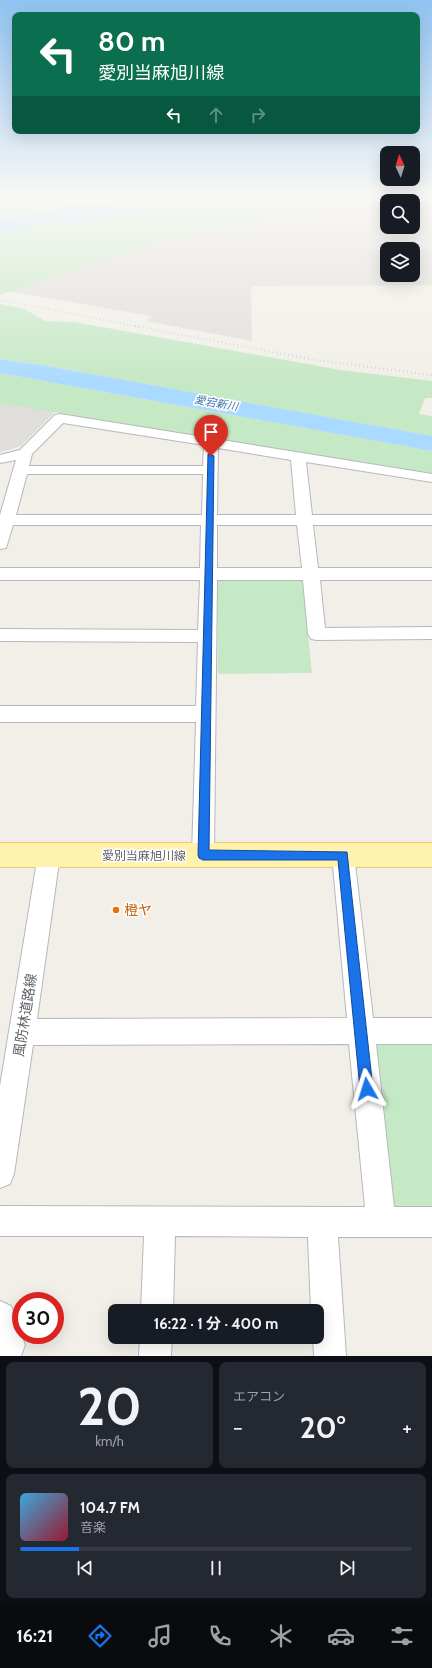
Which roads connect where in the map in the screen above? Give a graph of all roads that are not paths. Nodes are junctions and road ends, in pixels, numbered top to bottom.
1 (211, 442) junction
2 (25, 453) junction
3 (298, 456) junction
4 (0, 459) edge
5 (20, 470) junction
6 (211, 470) junction
7 (432, 478) edge
8 (6, 520) junction
9 (210, 520) junction
10 (304, 520) junction
11 (432, 520) edge
12 (0, 544) edge
13 (208, 573) junction
14 (0, 574) edge
15 (310, 574) junction
16 (432, 574) edge
17 (432, 633) edge
18 (0, 635) edge
19 (207, 636) junction
20 (0, 714) edge
21 (206, 714) junction
22 (0, 855) edge
23 (49, 855) junction
24 (203, 855) junction
25 (343, 855) junction
26 (432, 855) edge
27 (360, 1031) junction
28 (432, 1031) edge
29 (22, 1032) junction
30 (0, 1174) edge
31 (0, 1221) edge
32 (160, 1221) junction
33 (322, 1222) junction
34 (381, 1222) junction
35 (432, 1222) edge
36 (157, 1304) edge
37 (0, 1317) edge
38 (156, 1344) edge
39 (0, 1350) edge
40 (155, 1356) edge
41 (330, 1356) edge

1 - 2 street
1 - 3 street
1 - 6 street
2 - 4 street
2 - 5 street
3 - 7 street
3 - 10 street
5 - 6 street
5 - 8 street
6 - 9 street
8 - 9 street
8 - 12 street
9 - 10 street
9 - 13 street
10 - 11 street
10 - 15 street
13 - 14 street
13 - 15 street
13 - 19 street
15 - 16 street
15 - 17 street
18 - 19 street
19 - 21 street
20 - 21 street
21 - 24 street
22 - 23 main road, 愛別当麻旭川線
23 - 24 main road, 愛別当麻旭川線
23 - 29 street, 風防林道路線
24 - 25 main road, 愛別当麻旭川線
25 - 26 main road, 愛別当麻旭川線
25 - 27 street
27 - 28 street
27 - 29 street
27 - 34 street
29 - 30 street, 風防林道路線
31 - 32 street
32 - 33 street
32 - 36 street
33 - 34 street
33 - 41 street
34 - 35 street
37 - 39 street
38 - 40 street

